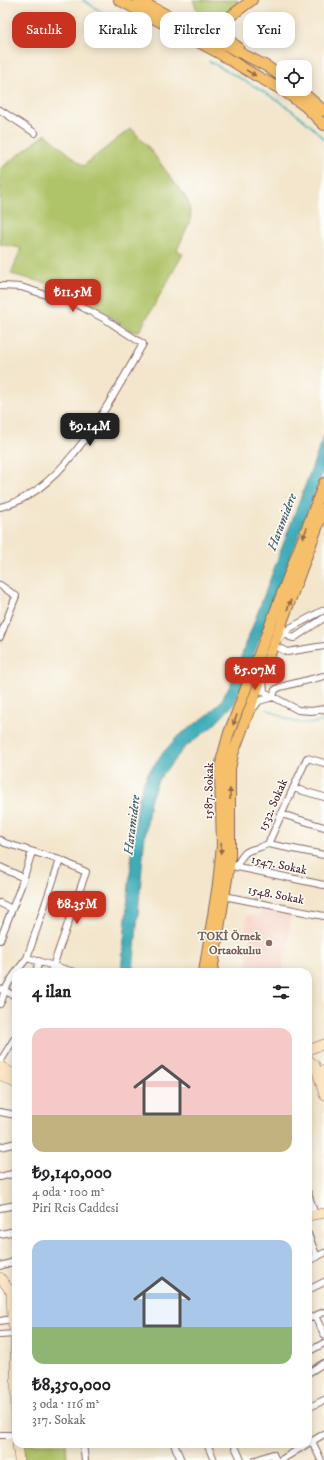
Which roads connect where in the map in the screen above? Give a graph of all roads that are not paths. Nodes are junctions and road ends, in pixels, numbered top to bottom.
1 (119, 0) edge
2 (138, 0) edge
3 (246, 2) edge
4 (235, 12) edge
5 (160, 15) edge
6 (160, 18) edge
7 (235, 45) edge
8 (211, 48) edge
9 (211, 48) edge
10 (229, 48) edge
11 (217, 52) junction
12 (268, 67) junction
13 (276, 73) edge
14 (307, 96) edge
15 (0, 110) edge
16 (324, 111) edge
17 (324, 125) edge
18 (35, 133) dead end
19 (0, 286) edge
20 (324, 483) edge
21 (0, 508) edge
22 (324, 509) edge
23 (0, 585) edge
24 (324, 610) edge
25 (273, 618) junction
26 (324, 618) edge
27 (283, 628) junction
28 (0, 638) edge
29 (273, 646) junction
30 (324, 646) edge
31 (262, 648) junction
32 (264, 671) junction
33 (324, 676) edge
34 (273, 697) junction
35 (324, 709) edge
36 (244, 722) junction
37 (324, 763) edge
38 (293, 788) junction
39 (324, 797) edge
40 (281, 814) junction
41 (324, 827) edge
42 (0, 840) edge
43 (268, 844) junction
44 (32, 852) junction
45 (324, 855) edge
46 (60, 860) junction
47 (232, 866) junction
48 (0, 867) edge
49 (24, 878) junction
50 (324, 885) edge
51 (224, 896) junction
52 (0, 903) edge
53 (12, 909) junction
54 (324, 916) edge
55 (0, 939) edge
56 (27, 958) junction
57 (39, 962) junction
58 (53, 965) junction
59 (19, 968) edge
60 (37, 968) edge
61 (52, 968) edge
62 (62, 968) edge
63 (205, 968) edge
64 (213, 968) edge
65 (12, 977) edge
66 (2, 990) edge
67 (12, 994) edge
68 (0, 1004) edge
69 (12, 1042) edge
70 (324, 1044) edge
71 (312, 1048) edge
72 (0, 1062) edge
73 (312, 1062) edge
74 (0, 1066) edge
75 (324, 1069) edge
76 (12, 1073) edge
77 (0, 1075) edge
78 (12, 1082) edge
79 (323, 1092) edge
80 (0, 1112) edge
81 (12, 1114) edge
82 (12, 1144) edge
83 (0, 1147) edge
84 (12, 1174) edge
85 (0, 1176) edge
86 (312, 1204) edge
87 (12, 1206) edge
88 (0, 1208) edge
89 (316, 1215) edge
90 (12, 1232) edge
91 (0, 1234) edge
92 (312, 1244) edge
93 (324, 1253) edge
94 (317, 1257) junction
95 (312, 1259) edge
96 (12, 1262) edge
97 (0, 1266) edge
98 (0, 1277) edge
99 (324, 1282) edge
100 (312, 1288) edge
101 (12, 1292) edge
102 (324, 1312) edge
103 (315, 1316) junction
104 (312, 1317) edge
105 (12, 1319) edge
106 (0, 1320) edge
107 (12, 1334) edge
108 (324, 1334) edge
109 (0, 1335) edge
110 (324, 1342) edge
111 (312, 1350) edge
112 (324, 1363) edge
113 (312, 1370) edge
114 (324, 1400) edge
115 (312, 1406) edge
116 (324, 1434) edge
117 (0, 1435) edge
118 (12, 1435) edge
119 (312, 1441) edge
120 (312, 1447) edge
121 (18, 1448) edge
122 (84, 1448) edge
123 (176, 1448) edge
124 (209, 1448) edge
125 (236, 1448) edge
126 (302, 1448) edge
127 (289, 1458) edge
128 (19, 1460) edge
129 (85, 1460) edge
130 (180, 1460) edge
131 (214, 1460) edge
132 (241, 1460) edge
133 (256, 1460) edge
134 (276, 1460) edge
135 (281, 1460) edge
136 (321, 1460) edge

1 - 6 main road
2 - 5 main road
3 - 4 main road
7 - 12 main road
8 - 11 main road
9 - 11 main road
10 - 12 main road
11 -> 17 main road
12 - 13 main road
14 - 16 main road
15 - 18 street
19 - 21 street
20 -> 25 main road, 1587. Sokak
27 -> 22 main road, 1587. Sokak
23 - 28 street
24 - 27 street
25 - 27 street
25 - 31 main road, 1587. Sokak
26 - 27 street
27 - 29 main road, 1587. Sokak
29 - 30 street
29 - 31 street
29 - 32 main road, 1587. Sokak
31 -> 63 main road, 1587. Sokak
32 - 34 street
32 - 36 main road, 1587. Sokak
33 - 34 street
34 - 35 street
34 - 36 street
47 -> 36 main road, 1587. Sokak
37 - 38 street, 1532. Sokak
38 - 39 street
38 - 40 street, 1532. Sokak
40 - 41 street
40 - 43 street, 1532. Sokak
42 - 44 street
43 - 45 street
43 - 47 street, 1532. Sokak
44 - 46 street
44 - 49 street
46 - 56 street
46 - 58 street
47 - 50 street, 1547. Sokak
47 - 51 main road, 1587. Sokak
48 - 49 street
49 - 53 street
51 - 54 street, 1548. Sokak
51 - 64 main road, 1587. Sokak
52 - 53 street
53 - 55 street
56 - 57 street
56 - 59 street
57 - 58 street
57 - 60 street
58 - 61 street
58 - 62 street
65 - 66 street
66 - 67 street
66 - 68 street
69 - 72 street
70 - 71 street
73 - 79 street
74 - 76 street
75 - 79 street
77 - 78 street
80 - 81 street
82 - 83 street
84 - 85 street
86 - 89 street
87 - 88 street
90 - 91 street
92 - 94 street
93 - 94 street
94 - 95 street
96 - 97 street
98 - 101 street
99 - 100 street
102 - 103 street
103 - 104 street
103 - 108 street
105 - 106 street
107 - 109 street
110 - 111 street
112 - 113 street
114 - 115 street
116 - 119 street
117 - 118 street
120 - 136 street
121 - 128 street
122 - 129 street
123 - 130 street
124 - 131 street
125 - 132 street
126 - 127 street
127 - 135 street
133 - 134 street

